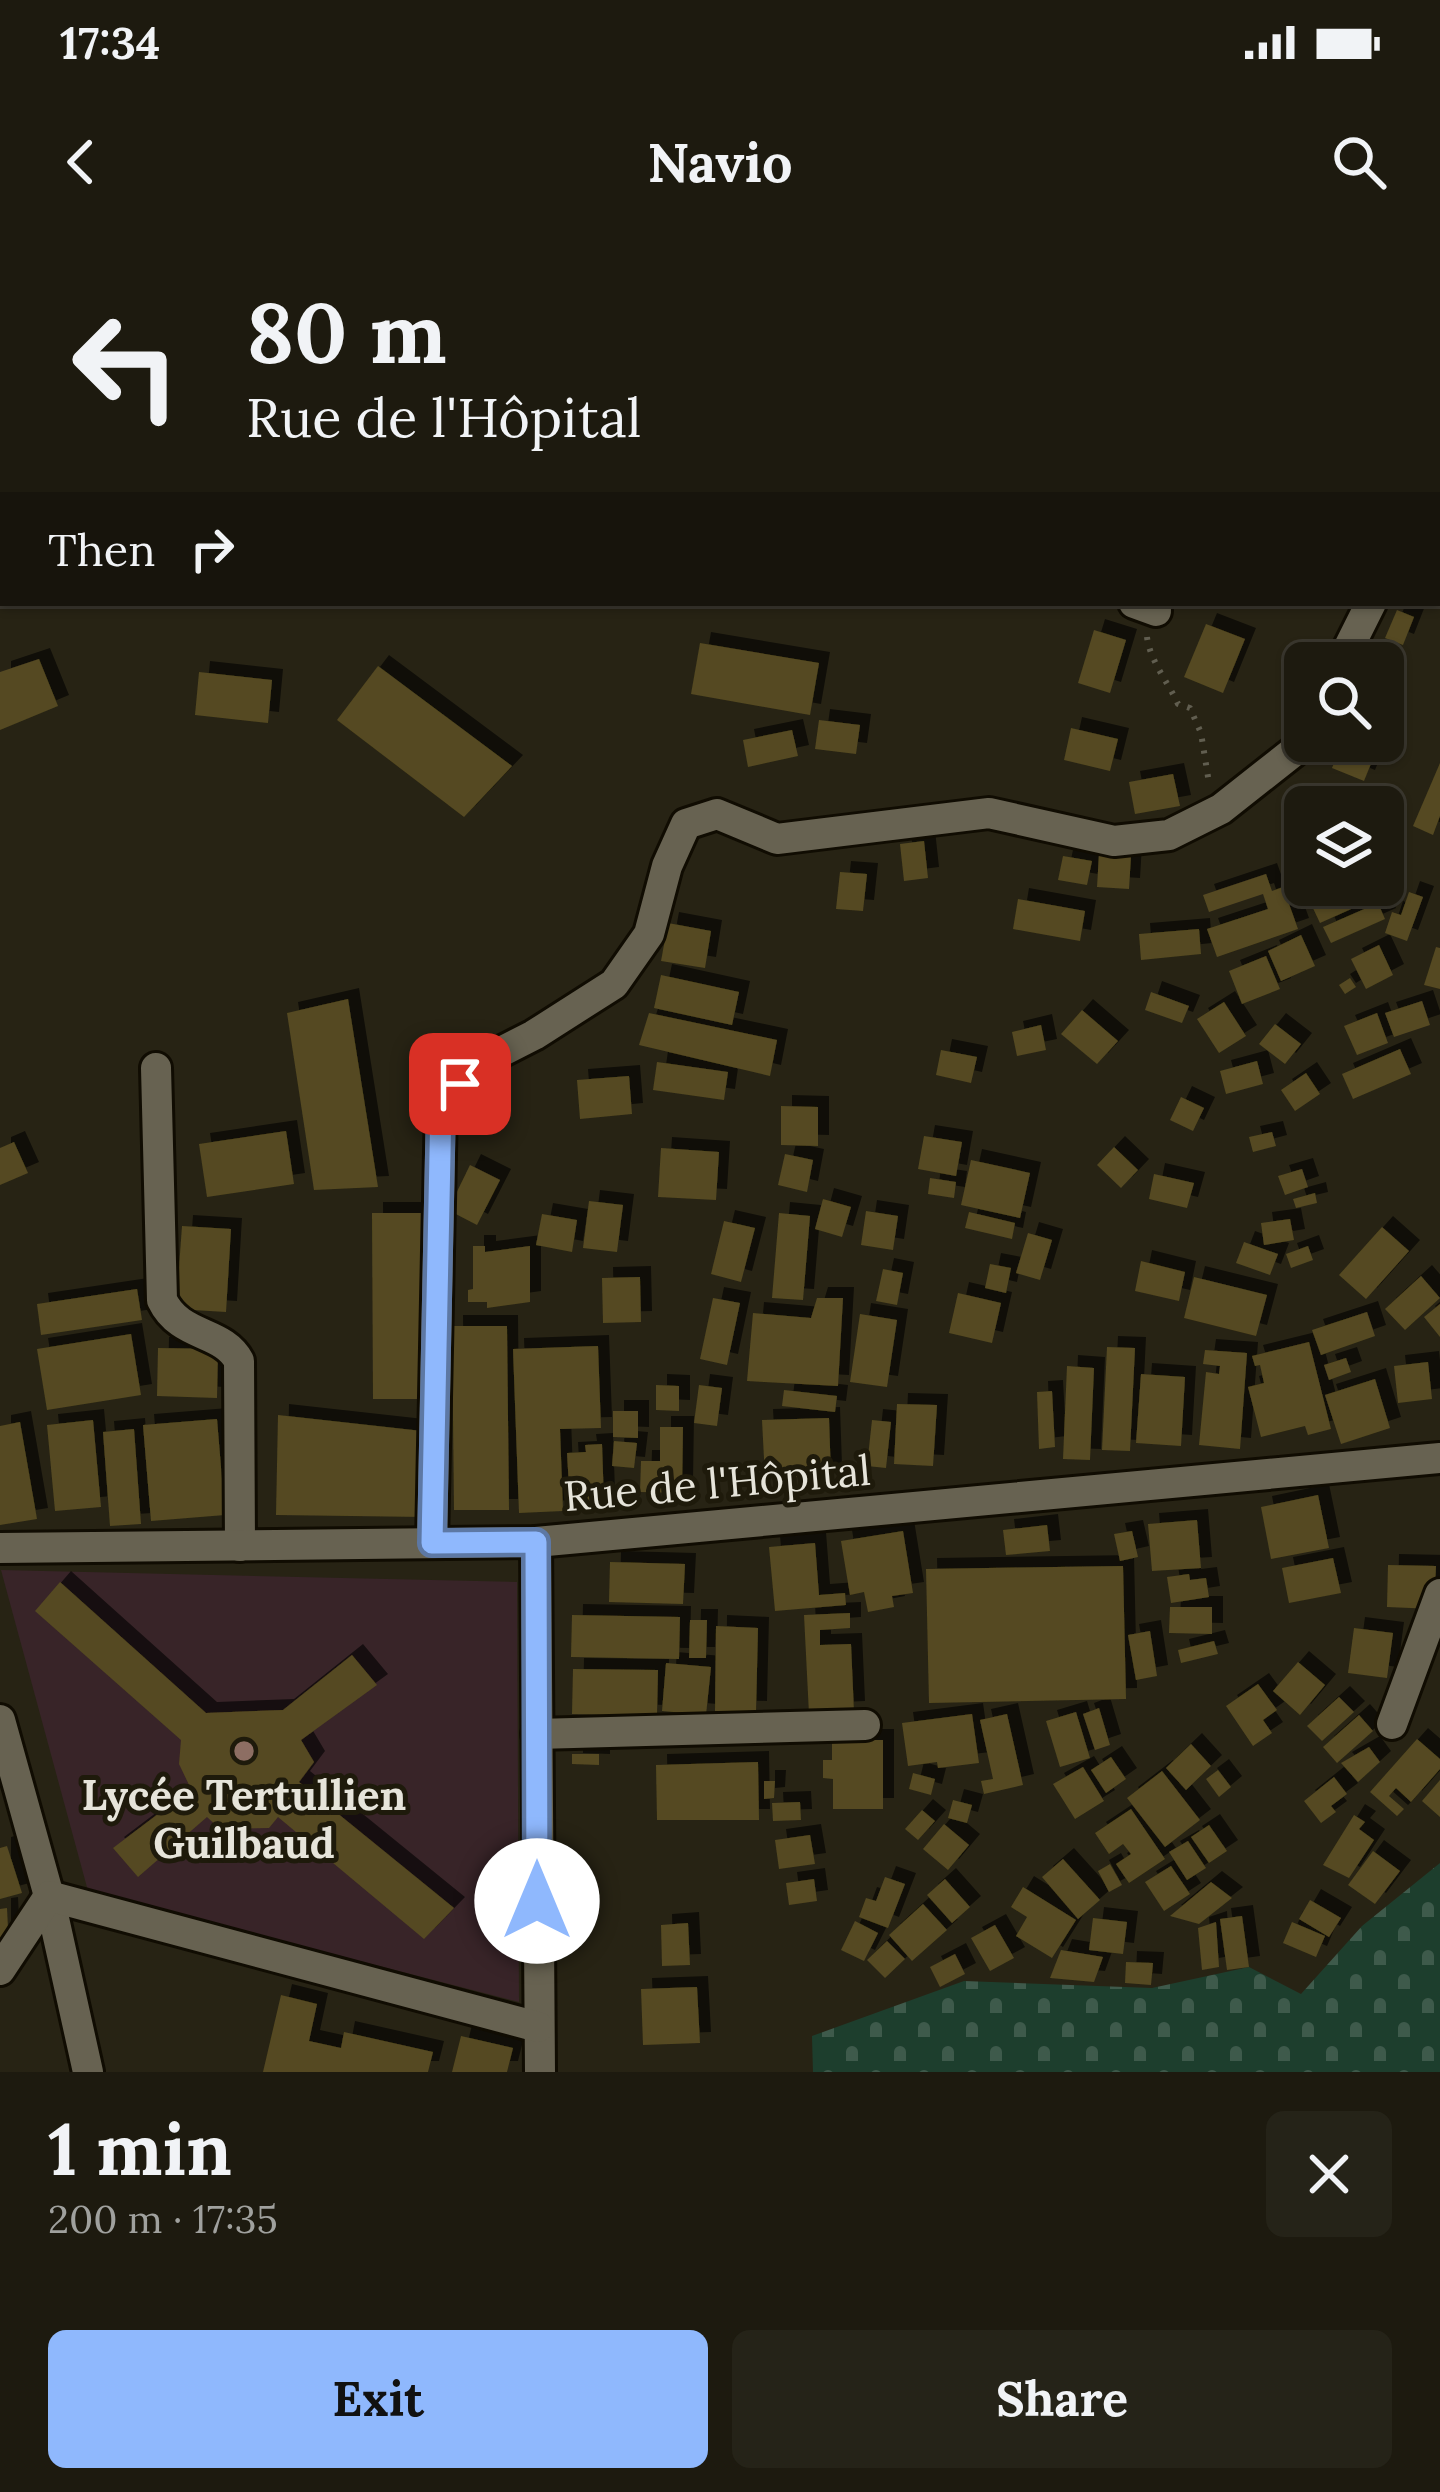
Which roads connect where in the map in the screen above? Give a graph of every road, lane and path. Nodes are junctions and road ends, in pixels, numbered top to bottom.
1 (1370, 606) edge
2 (1145, 607) edge
3 (1352, 642) edge
4 (1284, 759) edge
5 (1221, 809) junction
6 (156, 1068) dead end
7 (1440, 1458) edge
8 (536, 1542) junction
9 (432, 1543) junction
10 (240, 1546) junction
11 (0, 1548) edge
12 (1440, 1594) edge
13 (0, 1720) edge
14 (1391, 1724) dead end
15 (865, 1725) dead end
16 (537, 1734) junction
17 (49, 1896) junction
18 (0, 1970) edge
19 (538, 2027) junction
20 (88, 2072) edge
21 (540, 2072) edge

1 - 3 street
2 - 5 path
4 - 5 street
5 - 9 street
6 - 10 street
7 - 8 street, Rue de l'Hôpital
8 - 9 street, Rue de l'Hôpital
8 - 16 street
9 - 10 street, Rue de l'Hôpital
10 - 11 street, Rue de l'Hôpital
12 - 14 street
13 - 17 street
15 - 16 street
16 - 19 street
17 - 18 street
17 - 19 street
17 - 20 street
19 - 21 street

